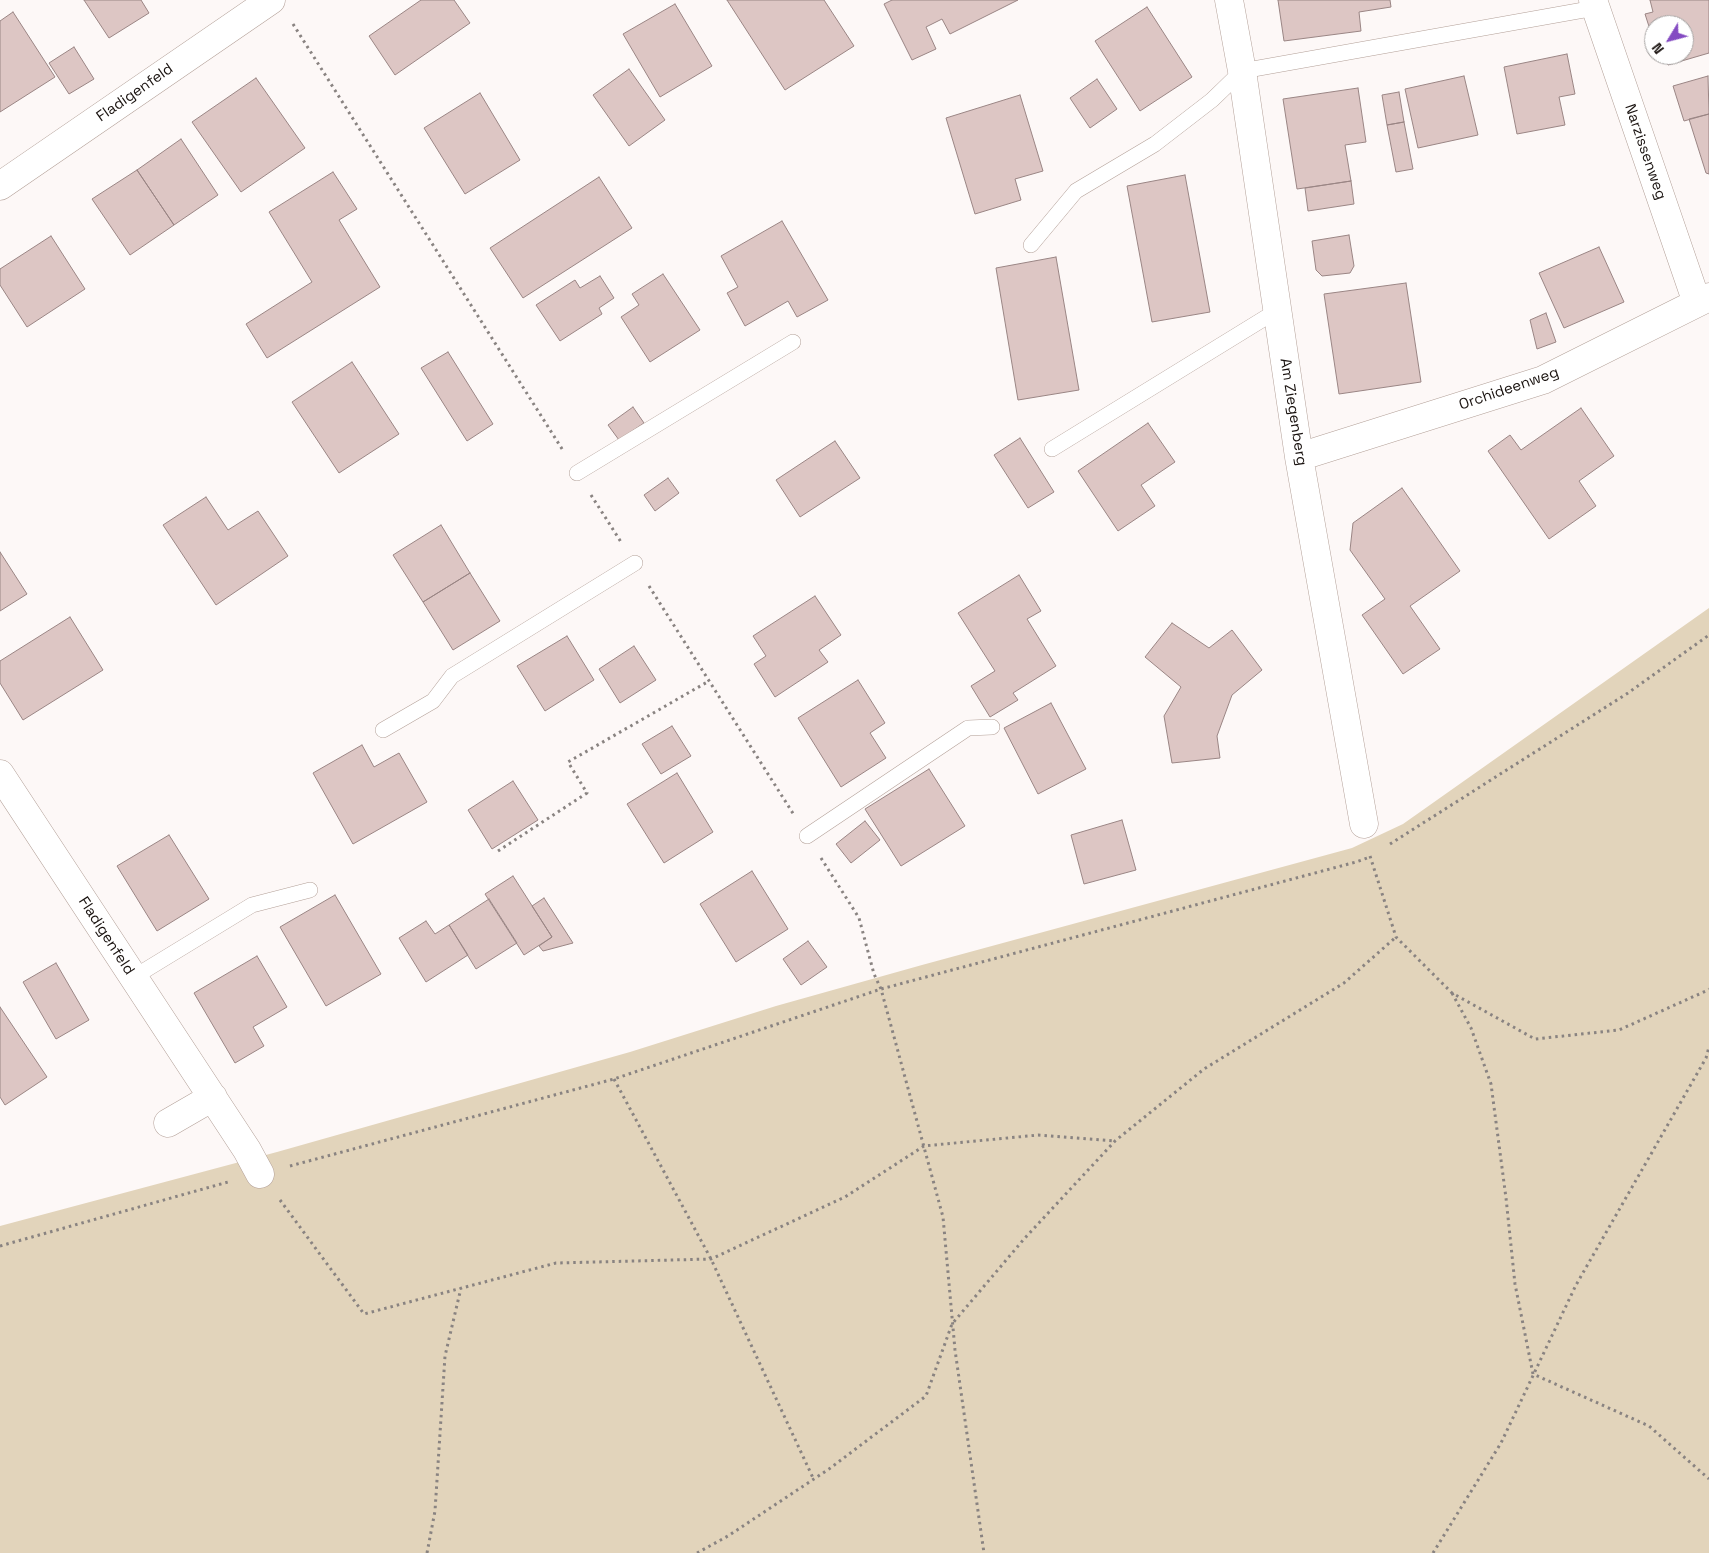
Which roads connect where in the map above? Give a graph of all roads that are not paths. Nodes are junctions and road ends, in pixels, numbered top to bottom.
1 (271, 0) edge
2 (1230, 0) edge
3 (1594, 4) edge
4 (1242, 71) junction
5 (0, 186) edge
6 (1031, 245) dead end
7 (1703, 300) edge
8 (1278, 310) junction
9 (793, 342) dead end
10 (1052, 449) dead end
11 (1299, 457) junction
12 (577, 473) dead end
13 (635, 563) dead end
14 (992, 727) dead end
15 (383, 730) dead end
16 (0, 774) edge
17 (1364, 824) dead end
18 (807, 836) dead end
19 (310, 890) dead end
20 (134, 978) junction
21 (213, 1097) junction
22 (168, 1123) dead end
23 (260, 1174) road end

1 - 5 street, Fladigenfeld
2 - 4 street, Am Ziegenberg
3 - 4 lane
3 - 7 street, Narzissenweg
4 - 6 lane
4 - 8 street, Am Ziegenberg
7 - 11 street, Orchideenweg
8 - 10 lane
8 - 11 street, Am Ziegenberg
9 - 12 lane
11 - 17 street, Am Ziegenberg
13 - 15 lane
14 - 18 lane
16 - 20 street, Fladigenfeld
19 - 20 lane
20 - 21 street, Fladigenfeld
21 - 22 street
21 - 23 street, Fladigenfeld

